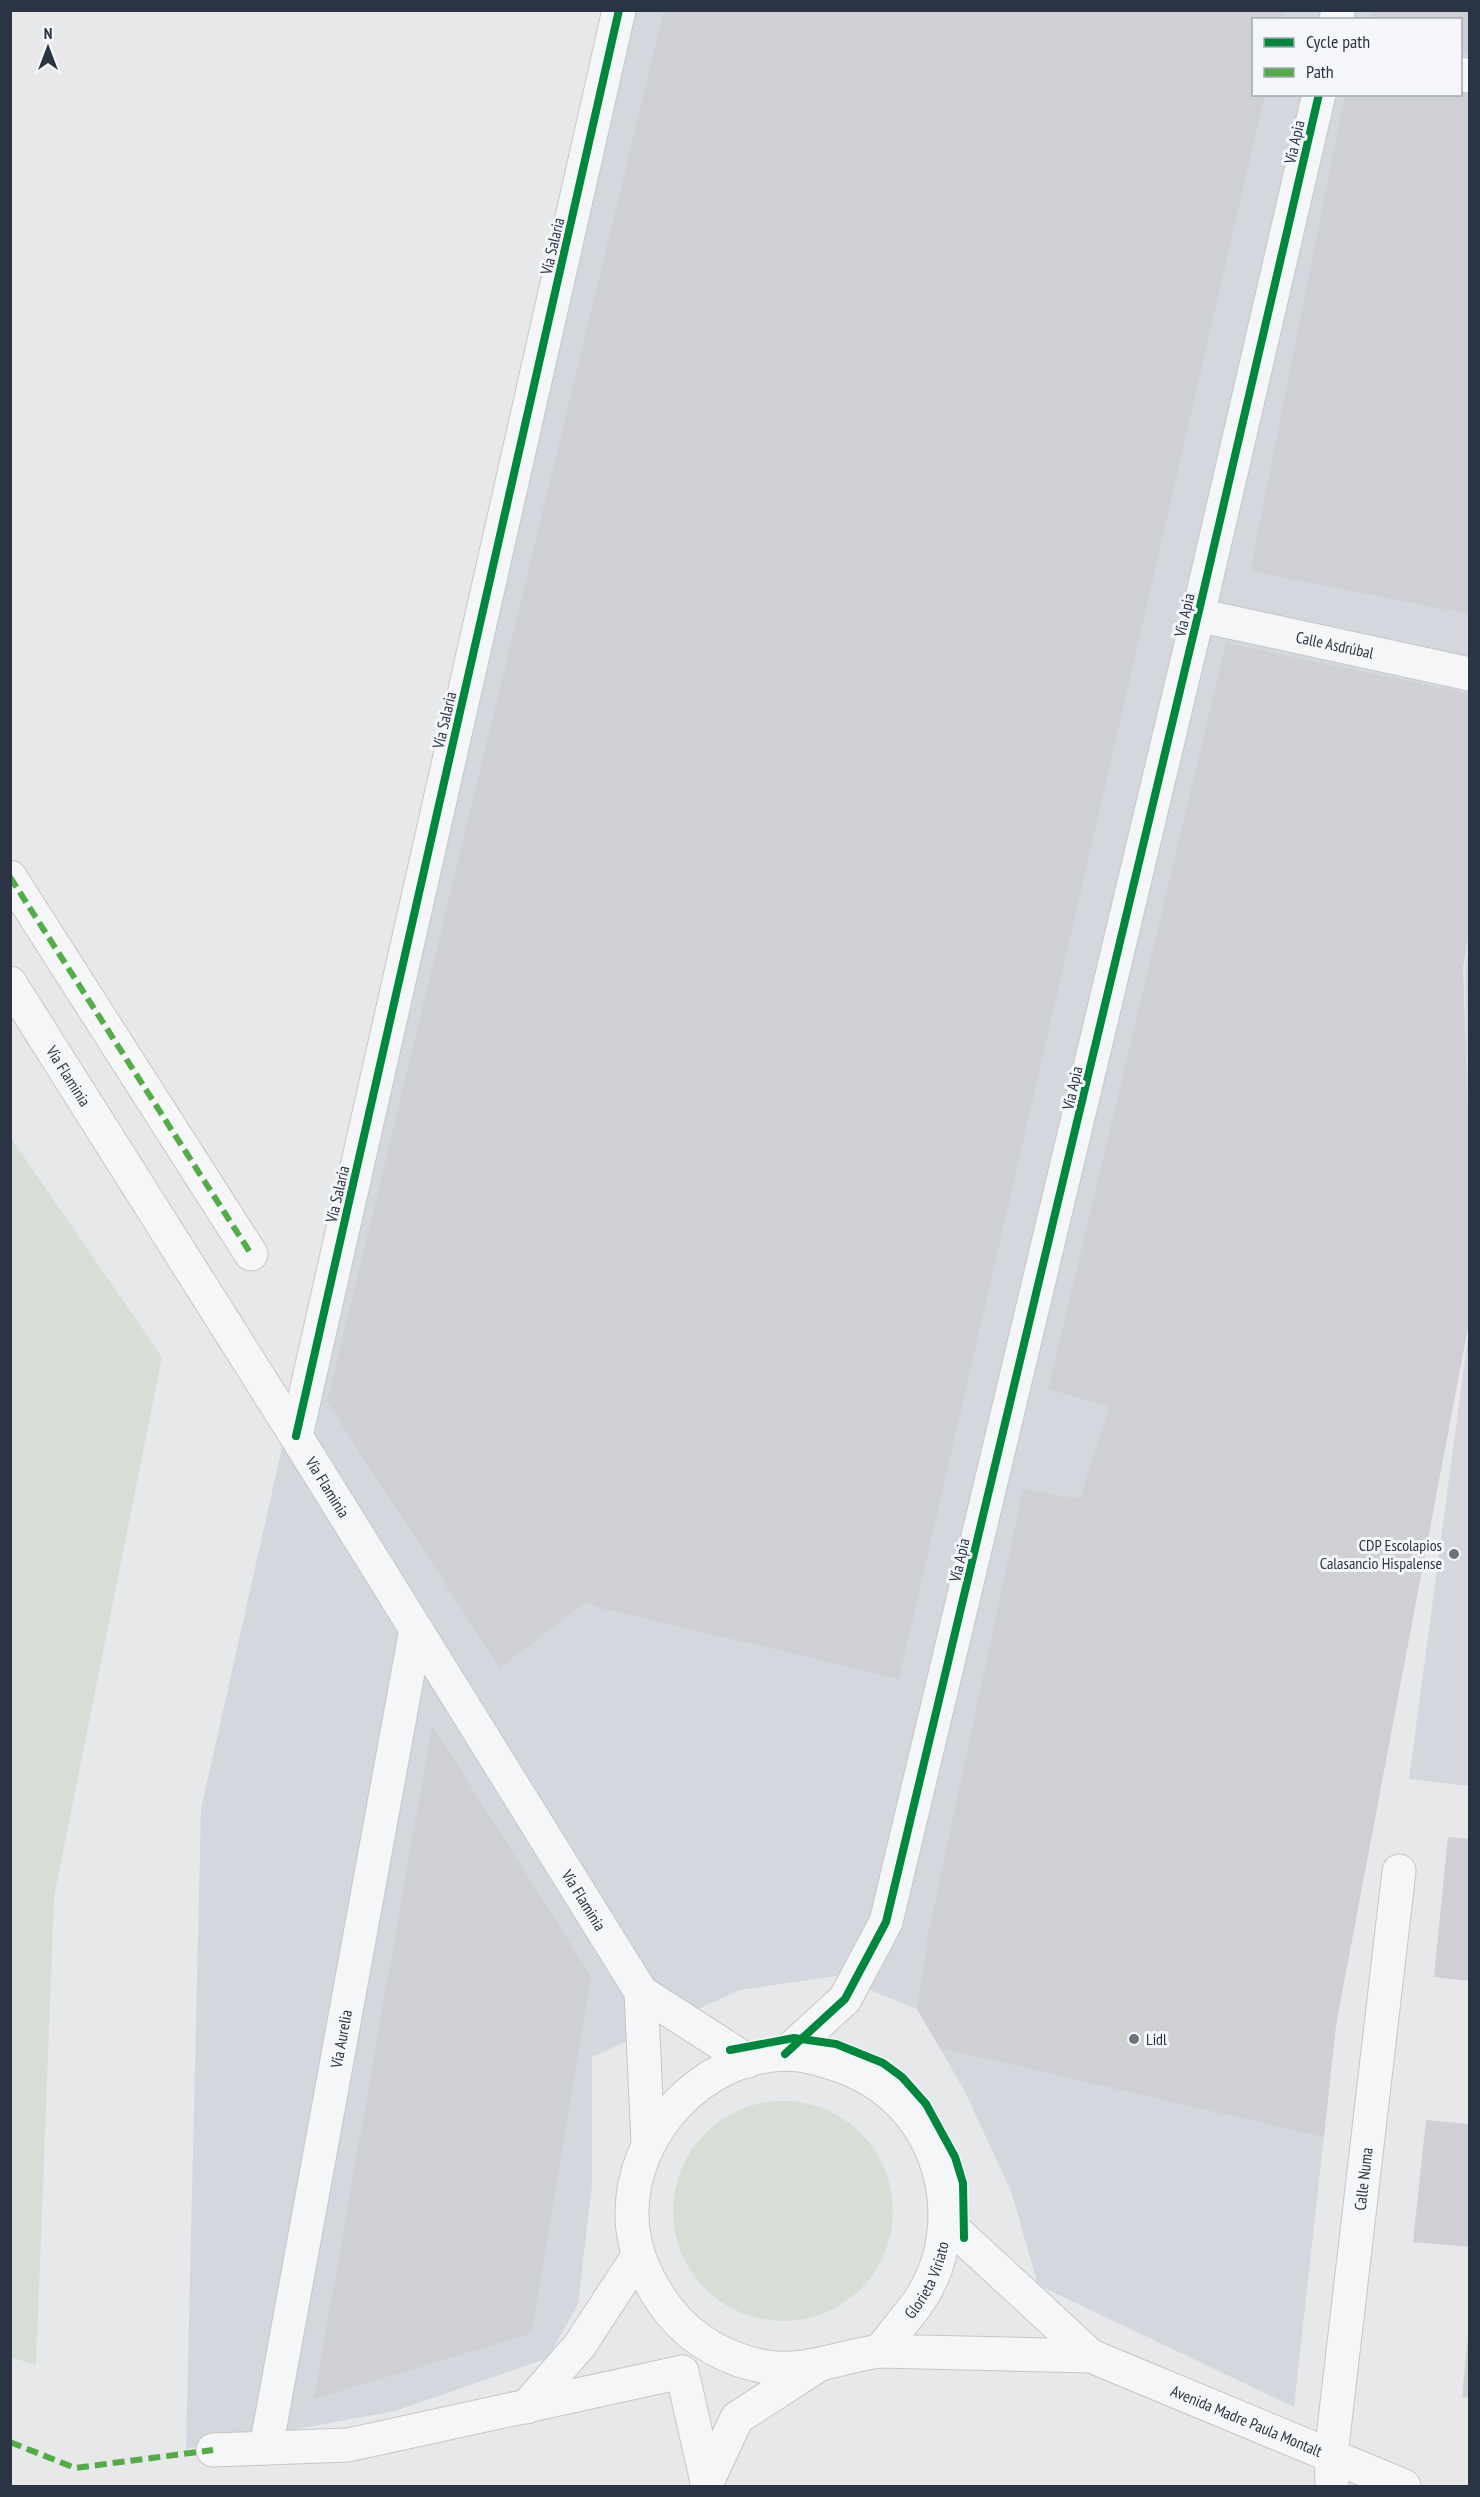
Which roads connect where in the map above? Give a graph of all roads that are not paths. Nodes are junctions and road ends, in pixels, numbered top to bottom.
1 (619, 10) edge
2 (1319, 96) edge
3 (1198, 615) junction
4 (1470, 674) edge
5 (10, 877) edge
6 (10, 983) edge
7 (251, 1254) dead end
8 (296, 1436) junction
9 (416, 1629) junction
10 (1399, 1871) dead end
11 (641, 1992) junction
12 (785, 2054) junction
13 (748, 2061) junction
14 (648, 2144) junction
15 (946, 2222) junction
16 (638, 2256) junction
17 (704, 2343) junction
18 (880, 2351) junction
19 (1091, 2356) junction
20 (817, 2366) junction
21 (682, 2372) junction
22 (526, 2407) junction
23 (266, 2448) junction
24 (213, 2450) dead end
25 (1331, 2471) edge
26 (708, 2484) edge
27 (1404, 2487) edge

1 - 8 street, Vía Salaria
2 - 3 street, Vía Apia
3 - 4 street, Calle Asdrúbal
3 - 12 street, Vía Apia
5 - 7 street
6 - 8 street, Vía Flaminia
8 - 9 street, Vía Flaminia
9 - 11 street, Vía Flaminia
9 - 23 street, Vía Aurelia
10 - 25 street, Calle Numa
11 - 13 street, Vía Flaminia
11 - 14 street, Vía Flaminia
12 - 13 street, Glorieta Viriato
12 - 15 street, Glorieta Viriato
13 - 14 street, Glorieta Viriato
14 - 16 street, Glorieta Viriato
15 - 18 street, Glorieta Viriato
15 - 19 street, Avenida Madre Paula Montalt
16 - 17 street, Glorieta Viriato
16 - 22 street
17 - 20 street, Glorieta Viriato
17 - 21 street
18 - 19 street, Avenida Madre Paula Montalt
18 - 20 street, Glorieta Viriato
19 - 25 street, Avenida Madre Paula Montalt
20 - 26 street
21 - 22 street
21 - 26 street
22 - 23 street
23 - 24 street
25 - 27 street, Avenida Madre Paula Montalt

